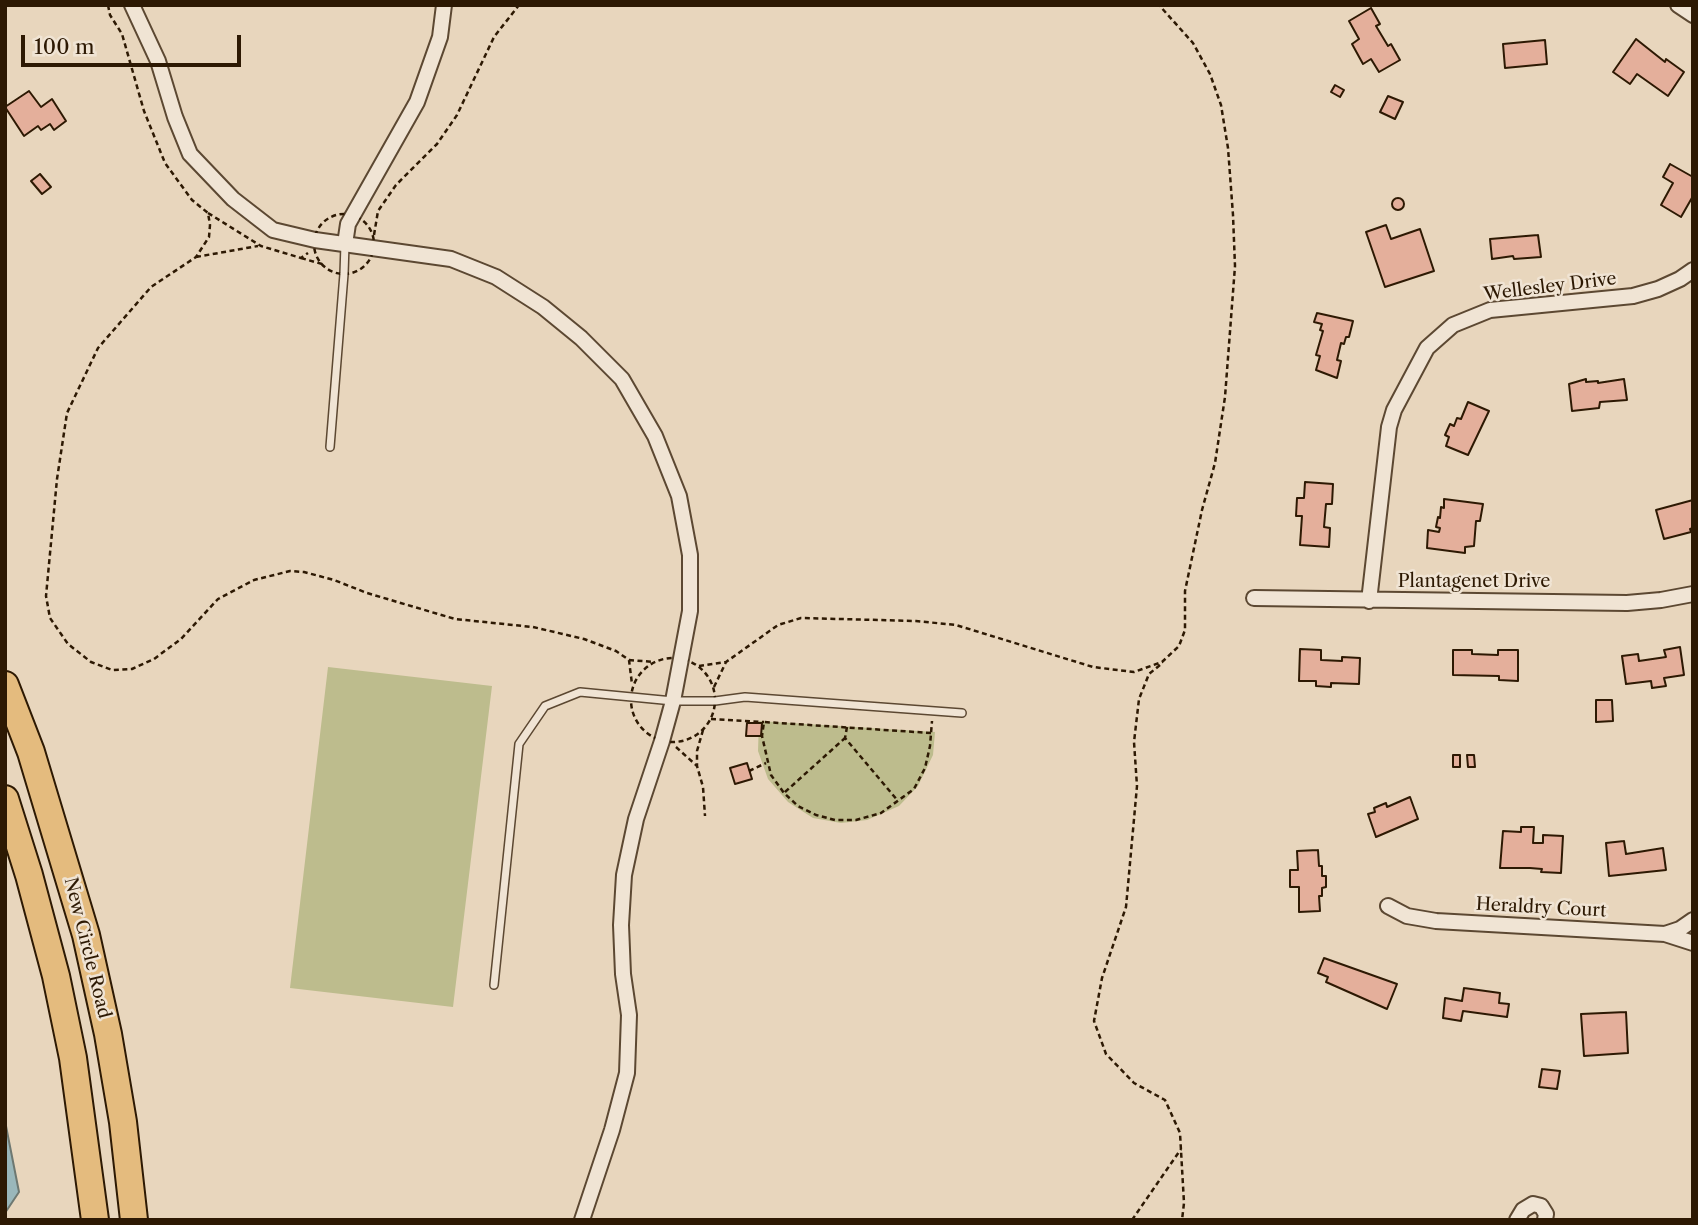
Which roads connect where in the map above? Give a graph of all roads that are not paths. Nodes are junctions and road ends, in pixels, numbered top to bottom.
1 (132, 5) edge
2 (444, 5) edge
3 (1678, 5) edge
4 (1693, 15) edge
5 (345, 244) junction
6 (1693, 270) edge
7 (330, 447) dead end
8 (1693, 594) edge
9 (1254, 598) dead end
10 (1369, 601) junction
11 (5, 685) edge
12 (673, 701) junction
13 (962, 713) dead end
14 (5, 799) edge
15 (1388, 906) dead end
16 (1693, 920) edge
17 (1665, 934) junction
18 (1693, 943) edge
19 (494, 985) dead end
20 (95, 1220) edge
21 (134, 1220) edge
22 (582, 1220) edge
23 (1517, 1220) edge
24 (1545, 1220) edge

1 - 5 street
2 - 5 street
3 - 4 street
5 - 7 lane
5 - 12 street
6 - 10 street, Wellesley Drive
8 - 10 street, Plantagenet Drive
9 - 10 street, Plantagenet Drive
11 - 21 highway, New Circle Road
12 - 13 lane
12 - 19 lane
12 - 22 street
14 - 20 highway, New Circle Road
15 - 17 street, Heraldry Court
16 - 17 street
17 - 18 street, Heraldry Court
23 - 24 street

